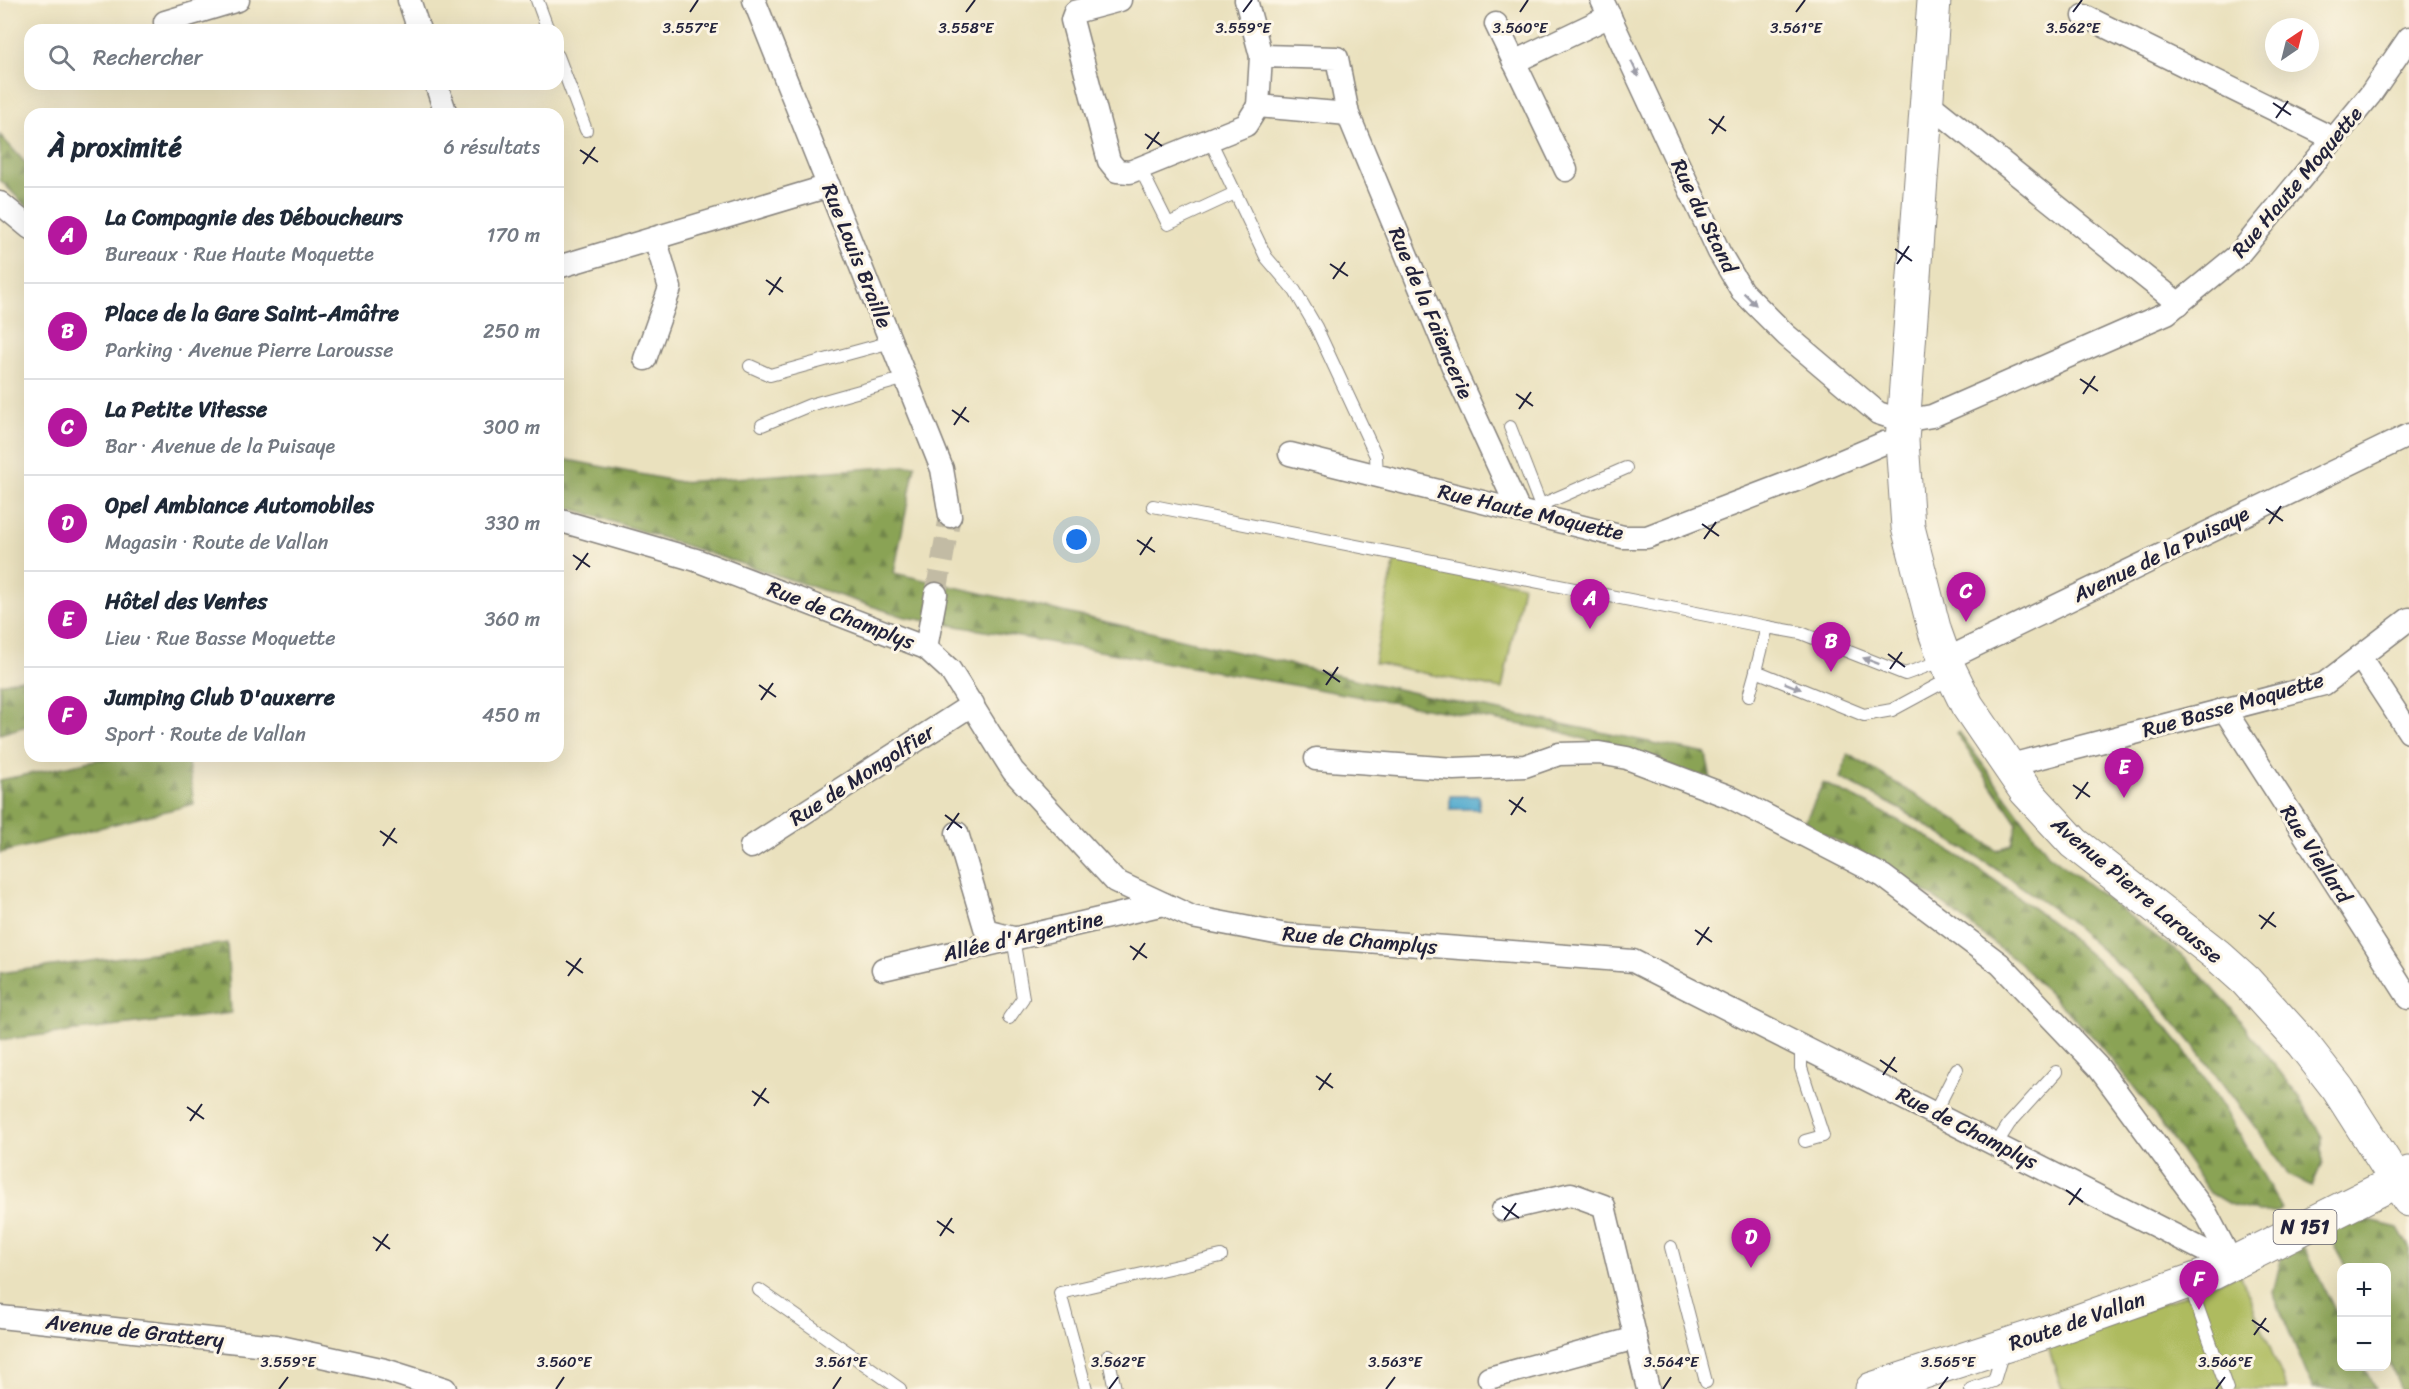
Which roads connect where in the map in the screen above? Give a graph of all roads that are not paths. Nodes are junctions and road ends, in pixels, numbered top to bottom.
1 (238, 0) edge
2 (409, 0) edge
3 (537, 0) edge
4 (754, 0) edge
5 (1120, 0) edge
6 (1246, 0) edge
7 (1934, 0) edge
8 (1606, 8) edge
9 (2084, 16) dead end
10 (165, 22) dead end
11 (417, 24) edge
12 (546, 24) edge
13 (1496, 24) dead end
14 (2409, 38) edge
15 (1261, 56) junction
16 (1514, 62) junction
17 (564, 72) edge
18 (438, 90) edge
19 (1927, 102) junction
20 (1258, 106) junction
21 (444, 108) edge
22 (1348, 114) junction
23 (586, 130) dead end
24 (2334, 139) junction
25 (1210, 140) junction
26 (1140, 168) junction
27 (1566, 170) dead end
28 (829, 186) junction
29 (1235, 193) junction
30 (0, 203) edge
31 (24, 223) edge
32 (655, 238) junction
33 (564, 265) edge
34 (2179, 304) junction
35 (891, 342) junction
36 (645, 359) dead end
37 (750, 366) dead end
38 (906, 378) junction
39 (762, 425) dead end
40 (1510, 428) dead end
41 (1903, 431) junction
42 (2409, 435) edge
43 (1290, 454) dead end
44 (1626, 468) dead end
45 (1377, 475) junction
46 (1153, 506) dead end
47 (1518, 509) junction
48 (1543, 511) junction
49 (950, 516) tunnel mouth
50 (564, 522) edge
51 (936, 594) tunnel mouth
52 (2409, 619) edge
53 (1767, 627) junction
54 (926, 648) junction
55 (2360, 657) junction
56 (1949, 669) junction
57 (1756, 671) junction
58 (1749, 696) dead end
59 (973, 704) junction
60 (2224, 709) junction
61 (2409, 732) edge
62 (1316, 759) dead end
63 (2007, 766) junction
64 (957, 833) dead end
65 (752, 847) dead end
66 (1164, 904) junction
67 (1013, 938) junction
68 (883, 969) dead end
69 (2409, 998) edge
70 (1009, 1018) dead end
71 (1800, 1044) junction
72 (1958, 1069) dead end
73 (2056, 1072) dead end
74 (1935, 1112) junction
75 (1805, 1141) dead end
76 (1997, 1143) junction
77 (2406, 1184) edge
78 (2350, 1203) junction
79 (1503, 1210) dead end
80 (2409, 1218) edge
81 (1671, 1247) dead end
82 (1221, 1256) dead end
83 (2212, 1273) junction
84 (759, 1290) dead end
85 (0, 1317) edge
86 (1636, 1338) junction
87 (2005, 1346) junction
88 (1108, 1355) dead end
89 (1489, 1378) dead end
90 (388, 1379) edge
91 (1706, 1382) dead end
92 (445, 1389) edge
93 (900, 1389) edge
94 (1086, 1389) edge
95 (1115, 1389) edge
96 (1648, 1389) edge
97 (1872, 1389) edge
98 (1971, 1389) edge
99 (2227, 1389) edge

1 - 10 street
2 - 11 street
3 - 12 lane
4 - 28 street, Rue Louis Braille
5 - 26 street
6 - 15 street
7 - 19 main road, Avenue Pierre Larousse
8 - 16 street, Rue du Stand
8 -> 41 street, Rue du Stand
9 - 24 street
13 - 16 street
14 - 24 street, Rue Haute Moquette
15 - 20 street
15 - 22 street, Rue de la Faïencerie
16 - 27 street
17 - 23 lane
18 - 21 street
19 - 34 street
19 - 41 main road, Avenue Pierre Larousse
20 - 22 street
20 - 25 street
22 - 47 street, Rue de la Faïencerie
24 - 34 street, Rue Haute Moquette
25 - 26 street
25 - 29 lane
26 - 29 lane
28 - 32 street
28 - 35 street, Rue Louis Braille
29 - 45 lane
30 - 31 street
32 - 33 street
32 - 36 street
34 - 41 street, Rue Haute Moquette
35 - 37 lane
35 - 38 street, Rue Louis Braille
38 - 39 lane
38 - 49 street, Rue Louis Braille
40 - 48 lane
41 - 48 street, Rue Haute Moquette
41 - 56 main road, Avenue Pierre Larousse
42 - 56 street, Avenue de la Puisaye
43 - 45 street, Rue Haute Moquette
44 - 48 lane
45 - 47 street, Rue Haute Moquette
46 - 53 lane
47 - 48 street, Rue Haute Moquette
50 - 54 street, Rue de Champlys
51 - 54 street
52 - 55 street, Rue Basse Moquette
56 -> 53 lane
53 - 57 lane
54 - 59 street, Rue de Champlys
55 - 60 street, Rue Basse Moquette
55 - 61 street
57 -> 56 lane
56 - 63 main road, Avenue Pierre Larousse
57 - 58 lane
59 - 65 street, Rue de Mongolfier
59 - 66 street, Rue de Champlys
60 - 63 street, Rue Basse Moquette
60 - 69 street, Rue Viellard
62 - 83 street
63 - 77 main road, Avenue Pierre Larousse
64 - 67 street
66 - 67 street, Allée d'Argentine
66 - 71 street, Rue de Champlys
67 - 68 street, Allée d'Argentine
67 - 70 lane
71 - 74 street, Rue de Champlys
71 - 75 lane
72 - 74 lane
73 - 76 lane
74 - 76 street, Rue de Champlys
76 - 83 street, Rue de Champlys
77 - 78 main road, N 151
78 - 80 main road
78 - 83 main road, N 151
79 - 86 street
81 - 91 lane
82 - 94 lane
83 - 87 main road, Route de Vallan / N 151
83 - 99 lane
84 - 93 lane
85 - 90 street, Avenue de Grattery
86 - 89 street
86 - 96 street
87 - 97 main road, Route de Vallan / N 151
87 - 98 lane
88 - 95 lane
90 - 92 street, Avenue de Grattery

